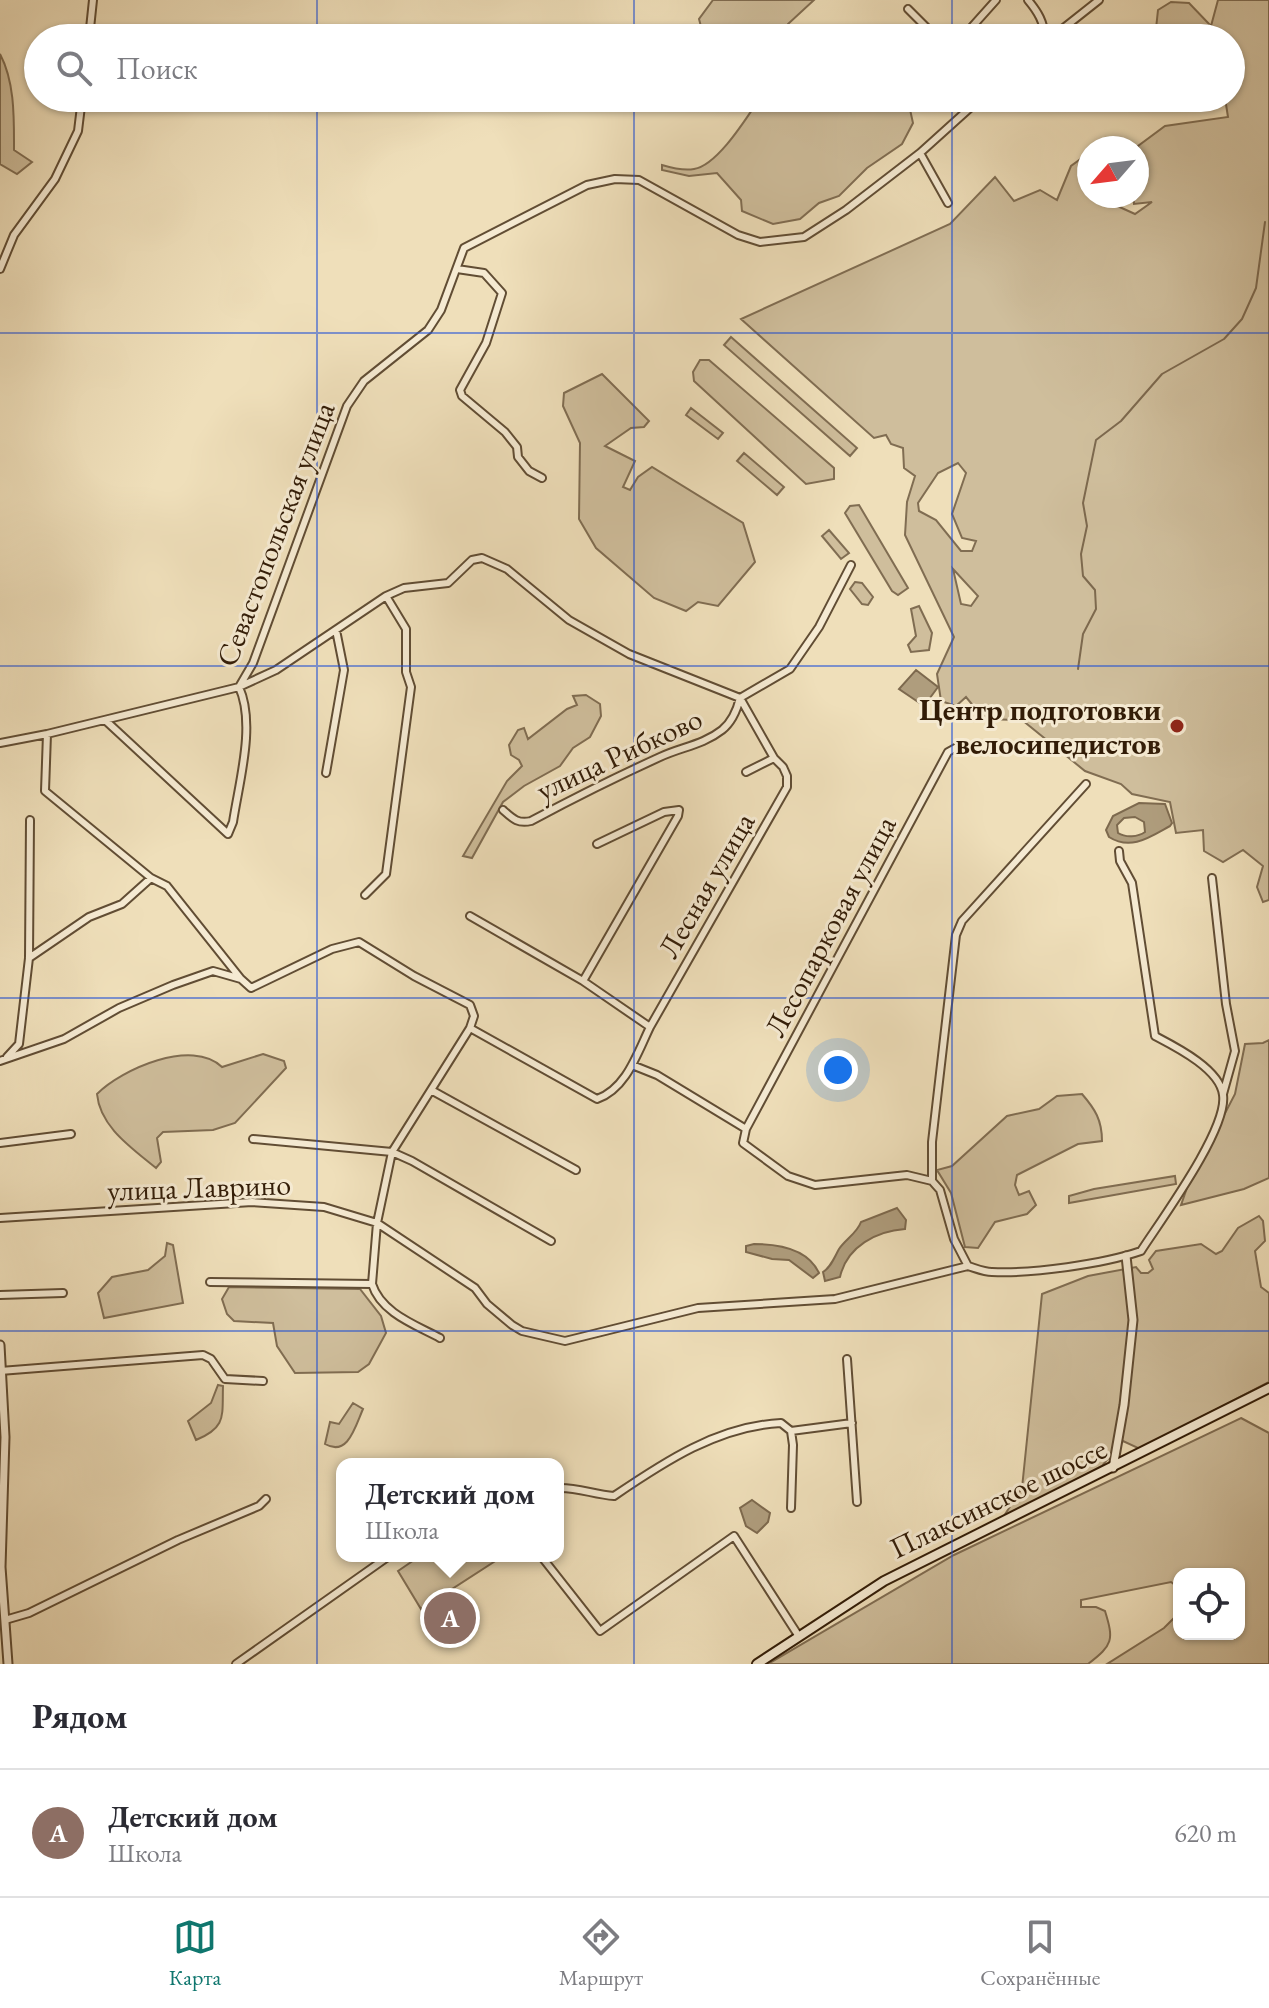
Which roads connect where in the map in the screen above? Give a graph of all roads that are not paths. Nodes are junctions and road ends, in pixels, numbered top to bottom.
1 (93, 0) edge
2 (996, 0) edge
3 (1028, 0) edge
4 (1099, 0) edge
5 (908, 9) dead end
6 (90, 24) edge
7 (923, 24) edge
8 (975, 24) edge
9 (1043, 24) edge
10 (1068, 24) edge
11 (80, 112) edge
12 (966, 112) edge
13 (920, 153) junction
14 (948, 203) dead end
15 (0, 269) edge
16 (457, 269) junction
17 (542, 478) dead end
18 (851, 565) dead end
19 (386, 596) junction
20 (336, 630) junction
21 (239, 687) junction
22 (740, 698) junction
23 (105, 720) junction
24 (47, 734) junction
25 (0, 743) edge
26 (957, 747) dead end
27 (774, 758) junction
28 (746, 772) dead end
29 (326, 773) dead end
30 (1086, 784) dead end
31 (503, 810) dead end
32 (30, 820) dead end
33 (597, 844) dead end
34 (1119, 851) dead end
35 (151, 878) junction
36 (1212, 878) dead end
37 (365, 895) dead end
38 (470, 916) dead end
39 (29, 958) junction
40 (241, 979) junction
41 (583, 981) junction
42 (650, 1027) junction
43 (470, 1028) junction
44 (2, 1060) edge
45 (632, 1065) junction
46 (431, 1090) junction
47 (1223, 1094) junction
48 (746, 1129) junction
49 (71, 1134) dead end
50 (253, 1139) dead end
51 (0, 1143) edge
52 (392, 1152) junction
53 (576, 1170) dead end
54 (932, 1181) junction
55 (0, 1218) edge
56 (377, 1223) junction
57 (551, 1241) dead end
58 (1126, 1256) junction
59 (968, 1266) junction
60 (210, 1282) dead end
61 (372, 1284) junction
62 (63, 1293) dead end
63 (0, 1295) edge
64 (440, 1338) dead end
65 (0, 1345) edge
66 (847, 1359) dead end
67 (1, 1371) edge
68 (263, 1381) dead end
69 (1269, 1388) edge
70 (852, 1423) junction
71 (791, 1431) junction
72 (2, 1437) edge
73 (1113, 1468) junction
74 (564, 1488) edge
75 (266, 1499) dead end
76 (857, 1502) dead end
77 (791, 1508) dead end
78 (380, 1562) edge
79 (546, 1562) edge
80 (5, 1620) junction
81 (798, 1635) junction
82 (8, 1664) edge
83 (236, 1664) edge
84 (757, 1664) edge

1 - 6 street
2 - 8 street
3 - 9 street
4 - 10 street
5 - 7 street
11 - 15 street
12 - 13 street
13 - 14 street
13 - 16 street, Севастопольская улица
16 - 17 street
16 - 21 street, Севастопольская улица
18 - 22 street, улица Рибково
19 - 20 street
19 - 22 street, улица Рибково
19 - 37 street
20 - 21 street
20 - 29 street
21 - 23 street
21 - 23 street
22 - 27 street, Лесная улица
22 - 31 street, улица Рибково
23 - 24 street
24 - 25 street
24 - 35 street
26 - 48 street, Лесопарковая улица
27 - 28 street
27 - 42 street, Лесная улица
30 - 54 street
32 - 39 street
33 - 41 street
34 - 47 street
35 - 39 street
35 - 40 street
36 - 47 street
38 - 41 street
39 - 44 street
40 - 43 street
40 - 44 street
41 - 42 street
42 - 45 street, Лесная улица
43 - 45 street, Лесная улица
43 - 46 street
45 - 48 street
46 - 52 street
46 - 53 street
47 - 58 street
48 - 54 street
49 - 51 street
50 - 52 street
52 - 56 street
52 - 57 street
54 - 59 street
55 - 56 street, улица Лаврино
56 - 59 street, улица Лаврино
56 - 61 street
58 - 59 street
58 - 73 street
60 - 61 street
61 - 64 street
62 - 63 street
65 - 67 street
66 - 70 street
67 - 68 street
67 - 72 street
69 - 73 main road, Плаксинское шоссе
70 - 71 street
70 - 76 street
71 - 74 street
71 - 77 street
72 - 80 street
73 - 81 main road, Плаксинское шоссе
75 - 80 street
78 - 83 street
79 - 81 street
80 - 82 street
81 - 84 main road, Плаксинское шоссе

